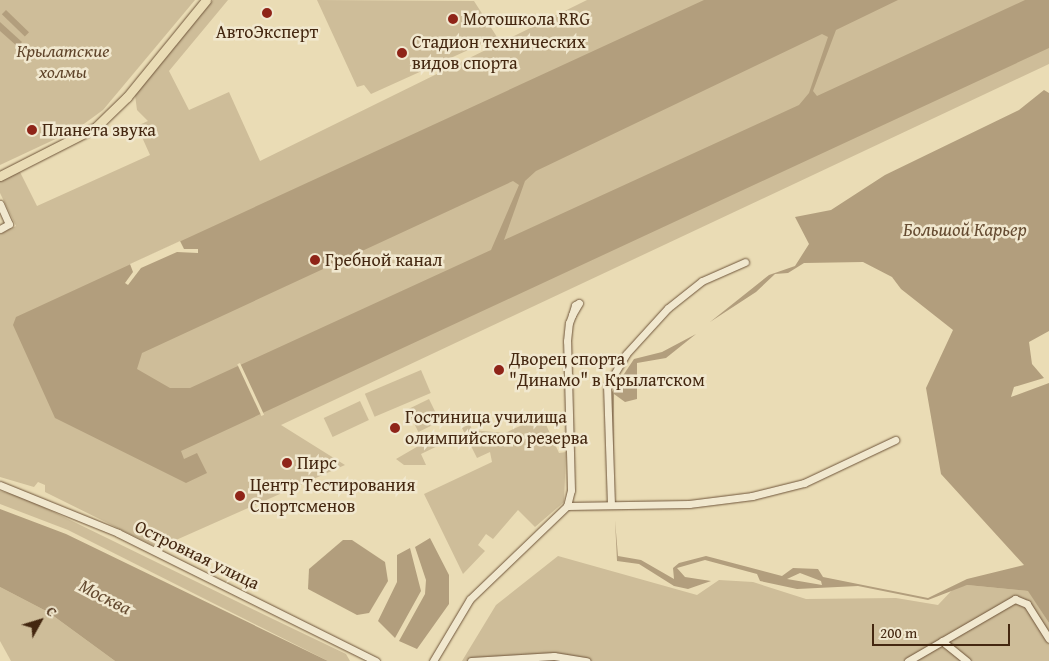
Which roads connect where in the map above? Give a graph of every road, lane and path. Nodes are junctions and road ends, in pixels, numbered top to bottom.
1 (206, 0) edge
2 (0, 176) edge
3 (0, 204) edge
4 (0, 229) edge
5 (745, 262) dead end
6 (575, 305) dead end
7 (895, 440) dead end
8 (0, 485) edge
9 (611, 505) junction
10 (567, 506) junction
11 (1049, 639) edge
12 (942, 641) junction
13 (376, 661) edge
14 (433, 661) edge
15 (471, 661) edge
16 (587, 661) edge
17 (908, 661) edge
18 (967, 661) edge

1 - 2 main road
3 - 4 street
5 - 9 street
6 - 10 street
7 - 9 street
8 - 13 street, Островная улица
9 - 10 street
10 - 14 street
11 - 12 street
12 - 17 street
12 - 18 street
15 - 16 street

